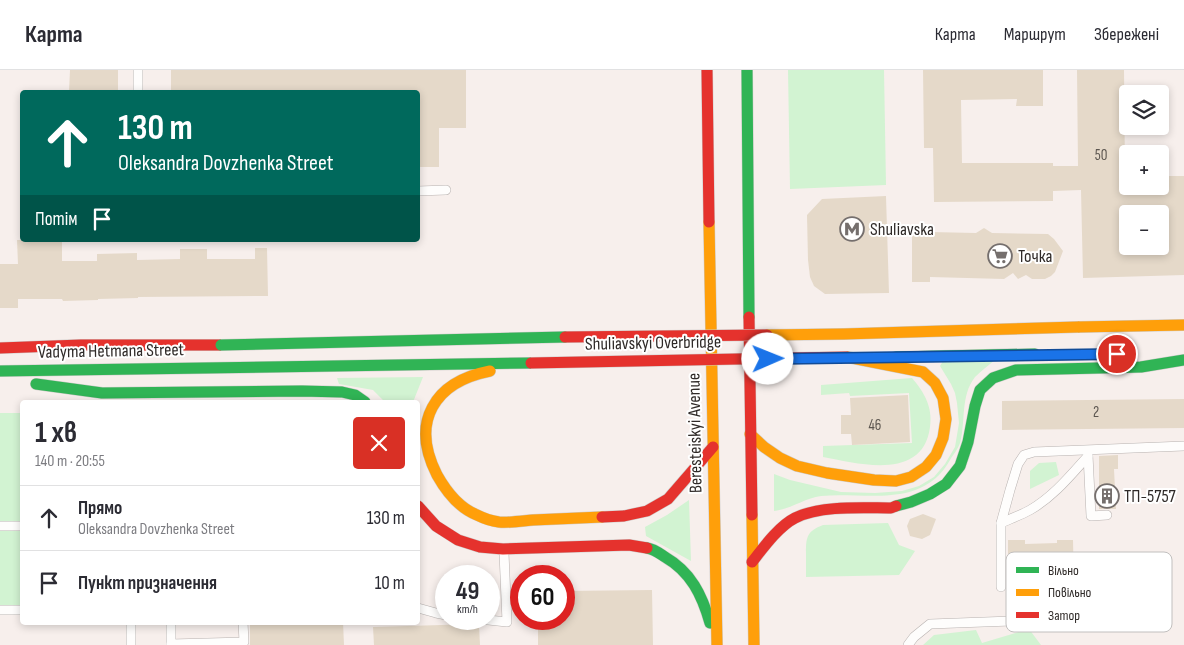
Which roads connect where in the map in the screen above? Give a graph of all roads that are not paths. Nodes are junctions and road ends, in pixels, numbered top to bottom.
1 (138, 70) edge
2 (707, 70) edge
3 (747, 70) edge
4 (138, 90) edge
5 (446, 190) dead end
6 (420, 191) edge
7 (1184, 325) edge
8 (221, 345) joint
9 (0, 348) edge
10 (1157, 353) dead end
11 (1184, 353) edge
12 (1045, 354) dead end
13 (848, 358) junction
14 (1184, 360) edge
15 (530, 363) junction
16 (222, 367) joint
17 (0, 371) edge
18 (0, 380) edge
19 (237, 397) edge
20 (362, 400) edge
21 (750, 434) junction
22 (1184, 446) edge
23 (713, 447) junction
24 (1088, 453) junction
25 (420, 508) edge
26 (1107, 515) dead end
27 (1001, 523) junction
28 (0, 526) edge
29 (20, 526) edge
30 (503, 549) junction
31 (752, 562) junction
32 (1001, 587) dead end
33 (420, 609) edge
34 (0, 610) edge
35 (20, 610) edge
36 (435, 613) edge
37 (500, 621) edge
38 (1006, 621) edge
39 (131, 625) edge
40 (170, 625) edge
41 (243, 625) edge
42 (171, 644) edge
43 (131, 645) edge
44 (716, 645) edge
45 (754, 645) edge
46 (908, 645) edge

1 - 4 lane
2 - 23 main road, Beresteiskyi Avenue
3 - 21 main road
5 - 6 lane
7 - 8 main road, Shuliavskyi Overbridge, bridge
8 - 9 main road, Vadyma Hetmana Street
10 - 11 main road
12 - 13 main road, Shuliavskyi Overbridge
13 - 15 main road, Shuliavskyi Overbridge, bridge
13 - 21 main road
14 - 31 main road
15 - 16 main road, Shuliavskyi Overbridge
15 - 23 main road
16 - 17 main road, Vadyma Hetmana Street
18 - 19 main road
19 - 20 main road
21 - 31 main road
22 - 24 lane
23 - 44 main road, Beresteiskyi Avenue
24 - 26 lane
24 - 27 lane
24 - 27 lane
25 - 30 main road
27 - 32 lane
28 - 29 lane
30 - 37 lane
30 - 44 main road
31 - 45 main road
33 - 36 lane
34 - 35 lane
38 - 46 lane
39 - 43 lane
40 - 42 lane
41 - 42 lane

